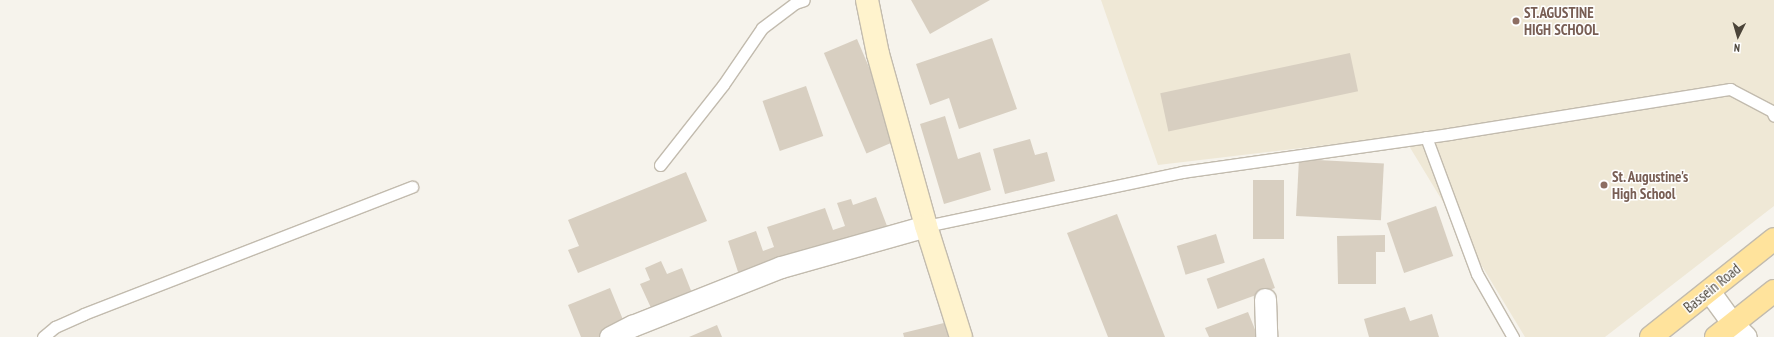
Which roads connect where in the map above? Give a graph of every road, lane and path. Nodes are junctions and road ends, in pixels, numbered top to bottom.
1 (804, 0) edge
2 (867, 0) edge
3 (1774, 116) edge
4 (1426, 137) junction
5 (660, 165) dead end
6 (412, 187) dead end
7 (926, 226) junction
8 (1774, 239) edge
9 (1709, 291) junction
10 (1774, 291) edge
11 (1265, 299) dead end
12 (1740, 330) edge
13 (43, 337) edge
14 (610, 337) edge
15 (961, 337) edge
16 (1266, 337) edge
17 (1513, 337) edge
18 (1651, 337) edge
19 (1716, 337) edge

1 - 5 lane
2 - 7 street
3 - 4 lane
4 - 7 lane
4 - 17 lane
6 - 13 lane
7 - 14 street
7 - 15 street
8 - 9 main road, Bassein Road
9 - 12 street
9 - 18 main road, Bassein Road
10 - 12 main road
11 - 16 street
12 - 19 main road

